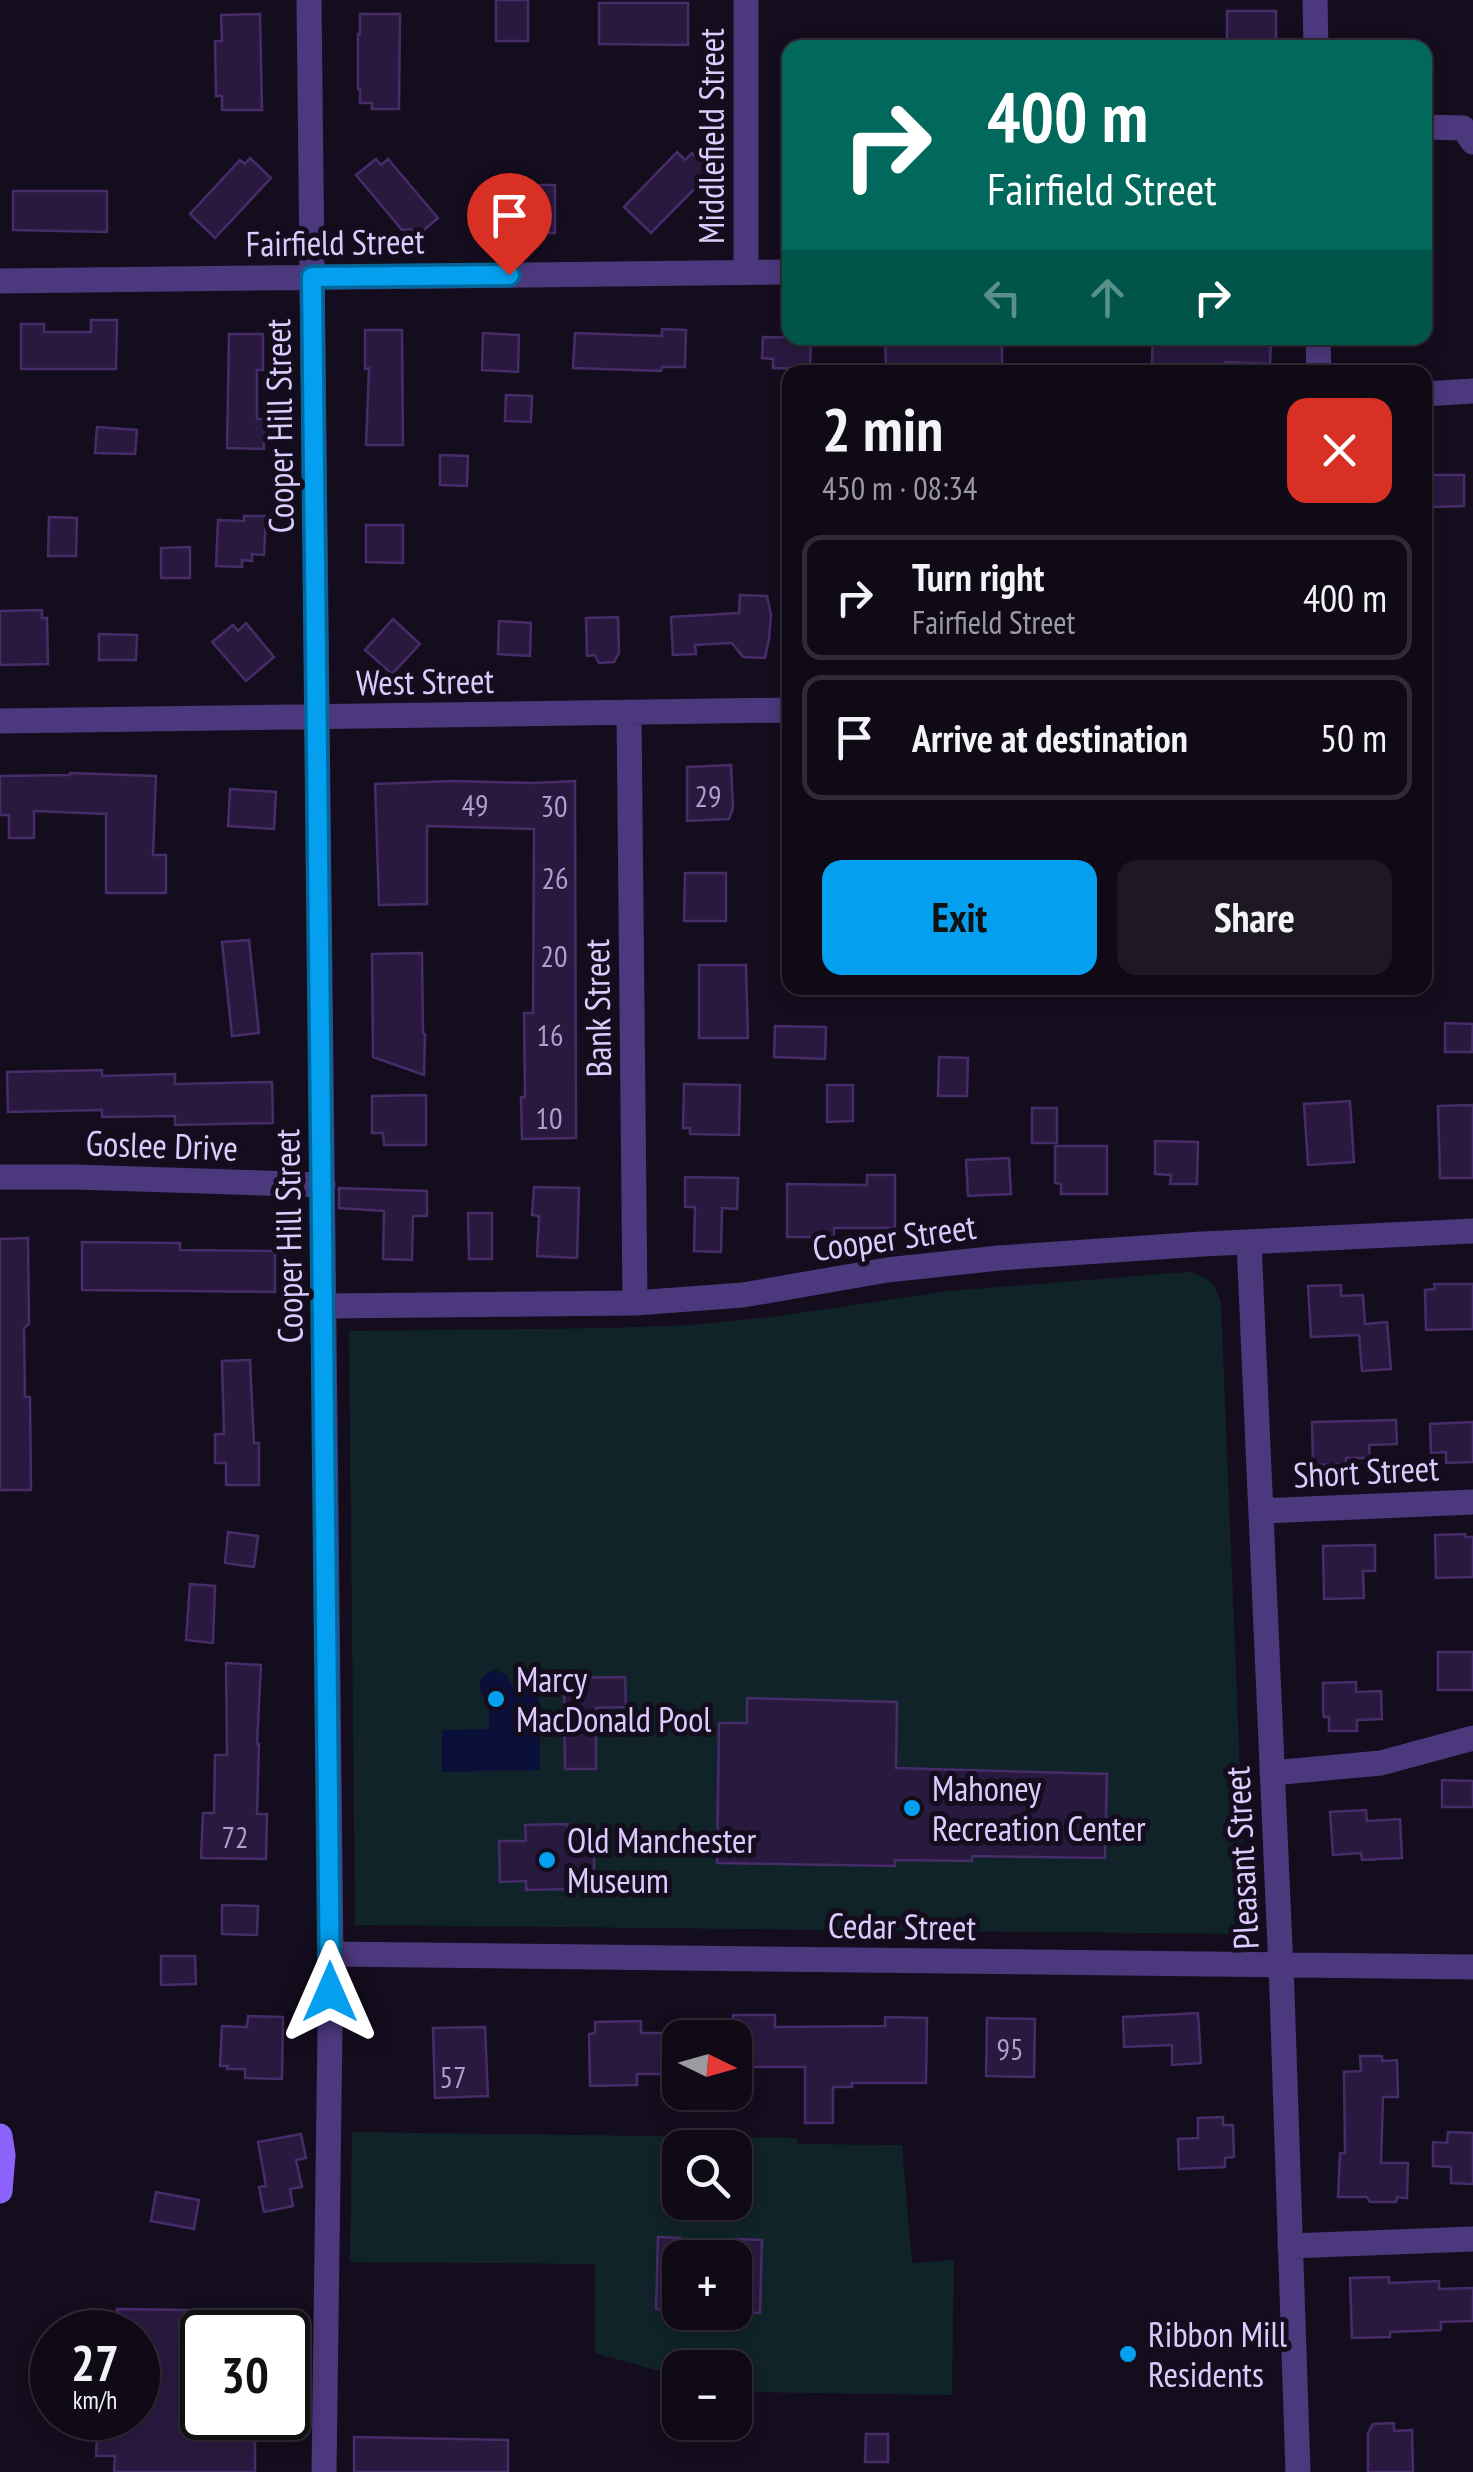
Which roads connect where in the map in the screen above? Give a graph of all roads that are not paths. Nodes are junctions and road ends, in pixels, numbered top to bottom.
1 (309, 0) edge
2 (746, 0) edge
3 (1315, 0) edge
4 (1316, 40) edge
5 (1432, 127) edge
6 (1473, 142) edge
7 (746, 272) junction
8 (782, 272) edge
9 (312, 277) junction
10 (0, 281) edge
11 (1473, 391) edge
12 (1432, 394) edge
13 (782, 710) edge
14 (629, 713) junction
15 (317, 718) junction
16 (0, 722) edge
17 (0, 1177) edge
18 (323, 1185) junction
19 (1473, 1231) edge
20 (1250, 1242) junction
21 (635, 1303) junction
22 (325, 1306) junction
23 (1473, 1502) edge
24 (1261, 1511) junction
25 (1473, 1738) edge
26 (1272, 1773) junction
27 (331, 1954) junction
28 (1281, 1966) junction
29 (1473, 1967) edge
30 (0, 2136) edge
31 (0, 2191) edge
32 (1473, 2239) edge
33 (1290, 2246) junction
34 (324, 2472) edge
35 (1298, 2472) edge

1 - 9 street, Cooper Hill Street
2 - 7 street, Middlefield Street
3 - 4 street
5 - 6 street
7 - 8 street, Fairfield Street
7 - 9 street, Fairfield Street
9 - 10 street, Fairfield Street
9 - 15 street, Cooper Hill Street
11 - 12 street
13 - 14 street, West Street
14 - 15 street, West Street
14 - 21 street, Bank Street
15 - 16 street, West Street
15 - 18 street, Cooper Hill Street
17 - 18 street, Goslee Drive
18 - 22 street, Cooper Hill Street
19 - 20 street, Cooper Street
20 - 21 street, Cooper Street
20 - 24 street, Pleasant Street
21 - 22 street, Cooper Street
22 - 27 street, Cooper Hill Street
23 - 24 street, Short Street
24 - 26 street, Pleasant Street
25 - 26 street
26 - 28 street, Pleasant Street
27 - 28 street, Cedar Street
27 - 34 street, Cooper Hill Street
28 - 29 street, Cedar Street
28 - 33 street, Pleasant Street
30 - 31 main road
32 - 33 street
33 - 35 street, Pleasant Street

